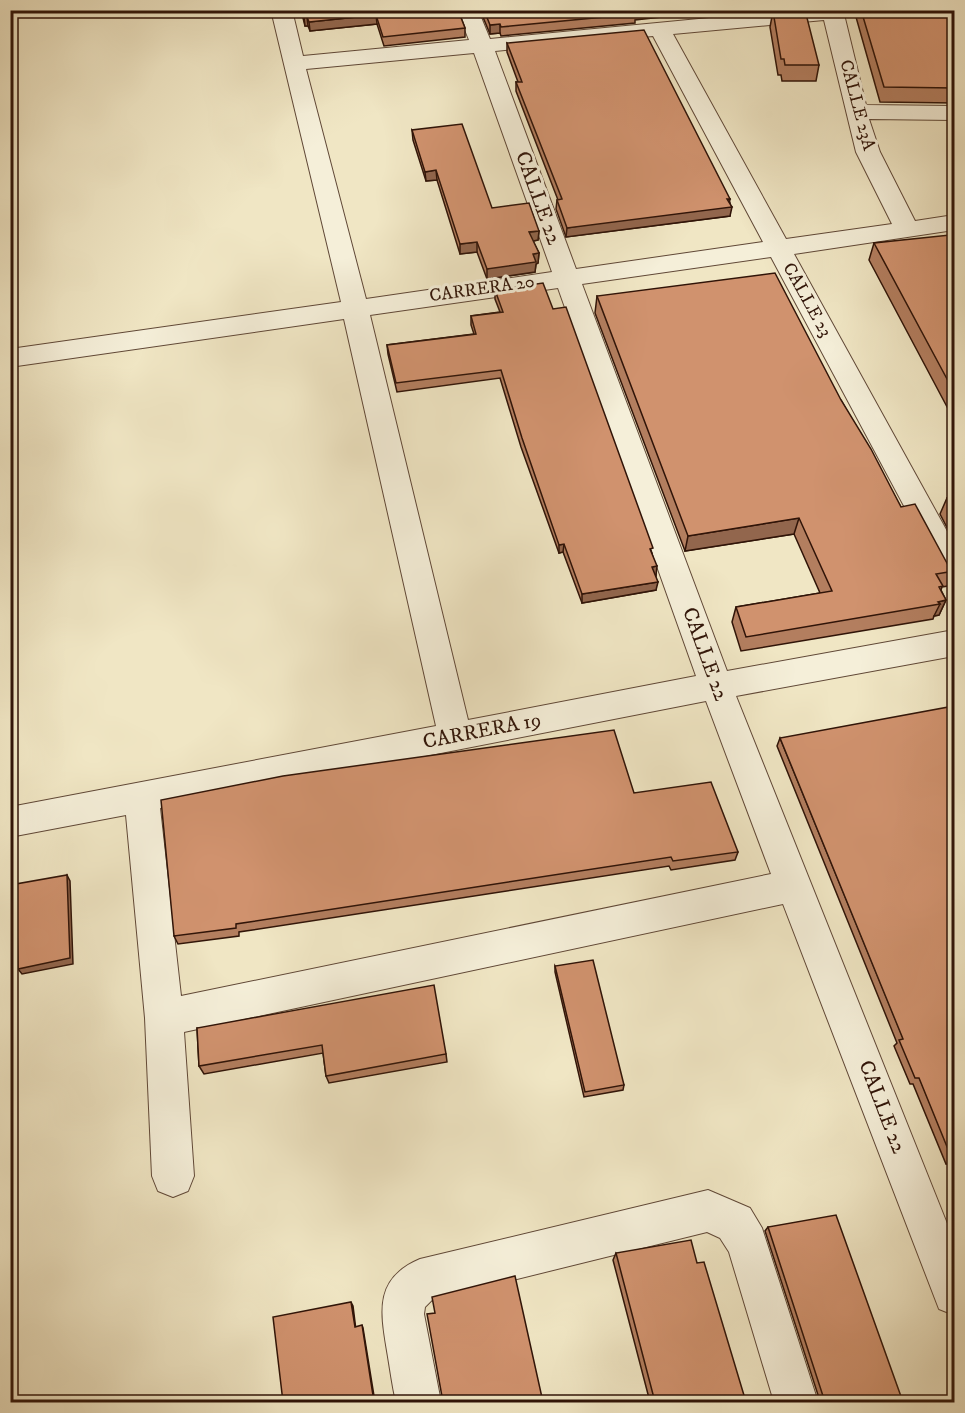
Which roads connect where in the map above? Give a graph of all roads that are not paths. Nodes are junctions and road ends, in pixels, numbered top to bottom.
1 (281, 10) edge
2 (467, 10) edge
3 (833, 12) edge
4 (659, 28) junction
5 (482, 45) junction
6 (296, 63) junction
7 (856, 112) junction
8 (954, 113) edge
9 (954, 223) edge
10 (907, 229) junction
11 (779, 248) junction
12 (567, 277) junction
13 (355, 308) junction
14 (10, 358) edge
15 (954, 571) edge
16 (954, 643) edge
17 (716, 686) junction
18 (455, 737) junction
19 (142, 796) junction
20 (10, 822) edge
21 (795, 885) junction
22 (164, 1018) junction
23 (173, 1176) dead end
24 (942, 1225) edge
25 (954, 1294) edge
26 (418, 1402) edge
27 (796, 1402) edge

1 - 6 street
2 - 5 street, CALLE 22
3 - 4 street
3 - 7 street, CALLE 23A
4 - 5 street
4 - 11 street, CALLE 23
5 - 6 street
5 - 12 street, CALLE 22
6 - 13 street
7 - 8 street
7 - 10 street, CALLE 23A
9 - 10 street, CARRERA 20
10 - 11 street, CARRERA 20
11 - 12 street, CARRERA 20
11 - 15 street, CALLE 23
12 - 13 street, CARRERA 20
12 - 17 street, CALLE 22
13 - 14 street, CARRERA 20
13 - 18 street
16 - 17 street, CARRERA 19
17 - 18 street, CARRERA 19
17 - 21 street, CALLE 22
18 - 19 street, CARRERA 19
19 - 20 street, CARRERA 19
19 - 22 street
21 - 22 street
21 - 24 street, CALLE 22
22 - 23 street
24 - 25 street, CALLE 22
26 - 27 street

